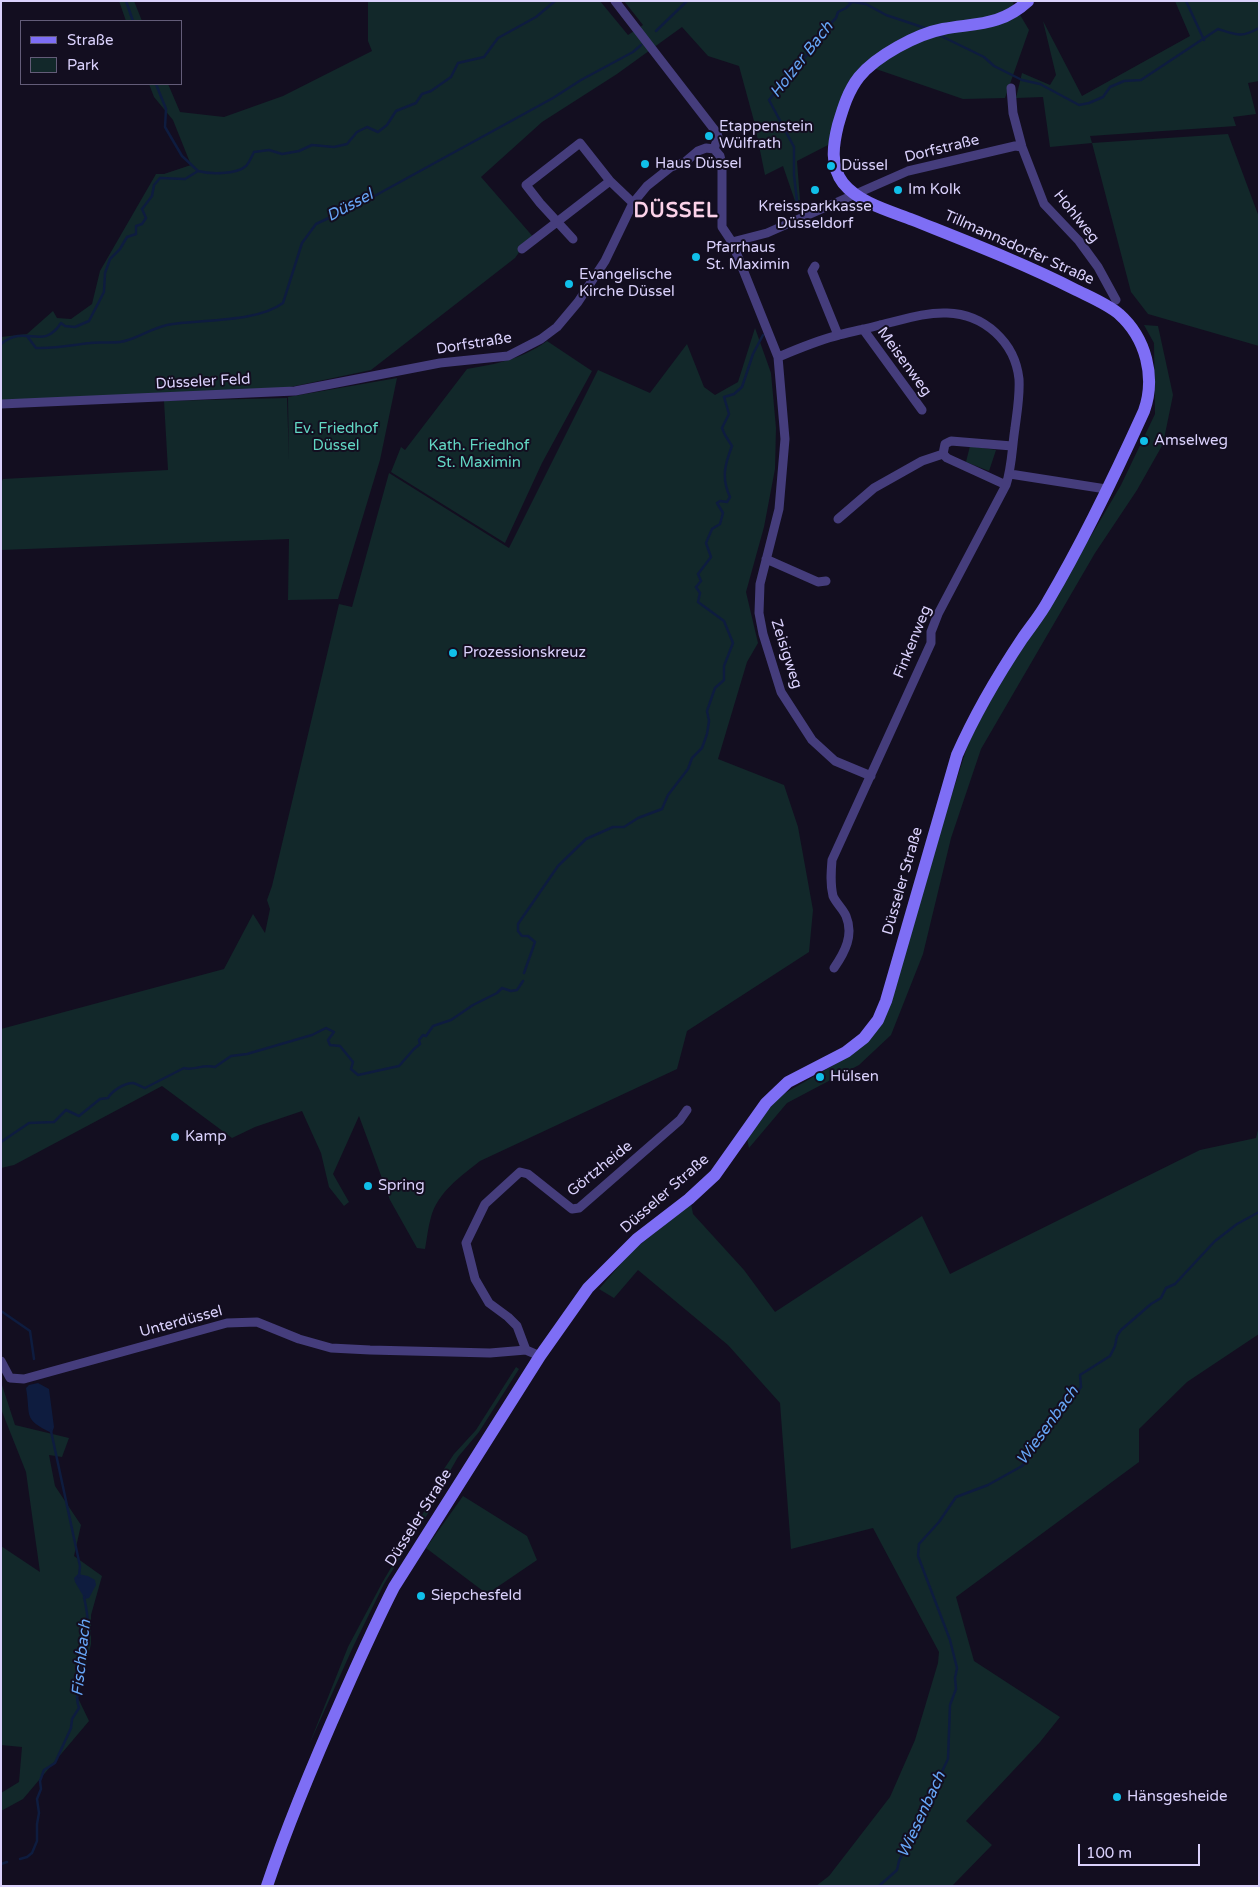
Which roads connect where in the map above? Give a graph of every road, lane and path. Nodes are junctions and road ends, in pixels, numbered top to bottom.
1 (615, 1) edge
2 (1028, 1) edge
3 (1011, 88) dead end
4 (1022, 147) junction
5 (714, 149) junction
6 (610, 181) junction
7 (856, 195) junction
8 (633, 203) junction
9 (558, 221) junction
10 (573, 239) dead end
11 (732, 242) junction
12 (522, 249) dead end
13 (815, 266) dead end
14 (1116, 300) dead end
15 (863, 329) junction
16 (838, 335) junction
17 (778, 357) junction
18 (403, 370) joint
19 (1, 404) edge
20 (922, 410) dead end
21 (1012, 446) junction
22 (943, 454) junction
23 (1010, 474) junction
24 (1006, 485) junction
25 (1106, 489) junction
26 (838, 519) dead end
27 (766, 559) junction
28 (826, 581) dead end
29 (871, 776) junction
30 (834, 968) dead end
31 (687, 1110) dead end
32 (526, 1350) junction
33 (540, 1356) junction
34 (1, 1361) edge
35 (267, 1886) edge

1 - 5 street
2 - 7 main road, Tillmannsdorfer Straße
3 - 4 street, Hohlweg
4 - 7 street, Dorfstraße
4 - 14 street, Hohlweg
5 - 8 street, Dorfstraße
5 - 11 street
6 - 8 street
6 - 9 street
6 - 9 street
7 - 11 street, Dorfstraße
7 - 25 main road, Tillmannsdorfer Straße
8 - 18 street, Dorfstraße
9 - 10 street
9 - 12 street
11 - 17 street
13 - 16 street
15 - 16 street, Finkenweg
15 - 20 street, Meisenweg
15 - 21 street, Finkenweg
16 - 17 street, Finkenweg
17 - 27 street, Zeisigweg
18 - 19 street, Düsseler Feld
21 - 22 street
21 - 23 street, Finkenweg
22 - 24 street
22 - 26 street
23 - 24 street, Finkenweg
23 - 25 street
24 - 29 street, Finkenweg
25 - 33 main road, Düsseler Straße
27 - 28 street
27 - 29 street, Zeisigweg
29 - 30 street, Finkenweg
31 - 32 street, Görtzheide
32 - 33 street
32 - 34 street, Unterdüssel
33 - 35 main road, Düsseler Straße

